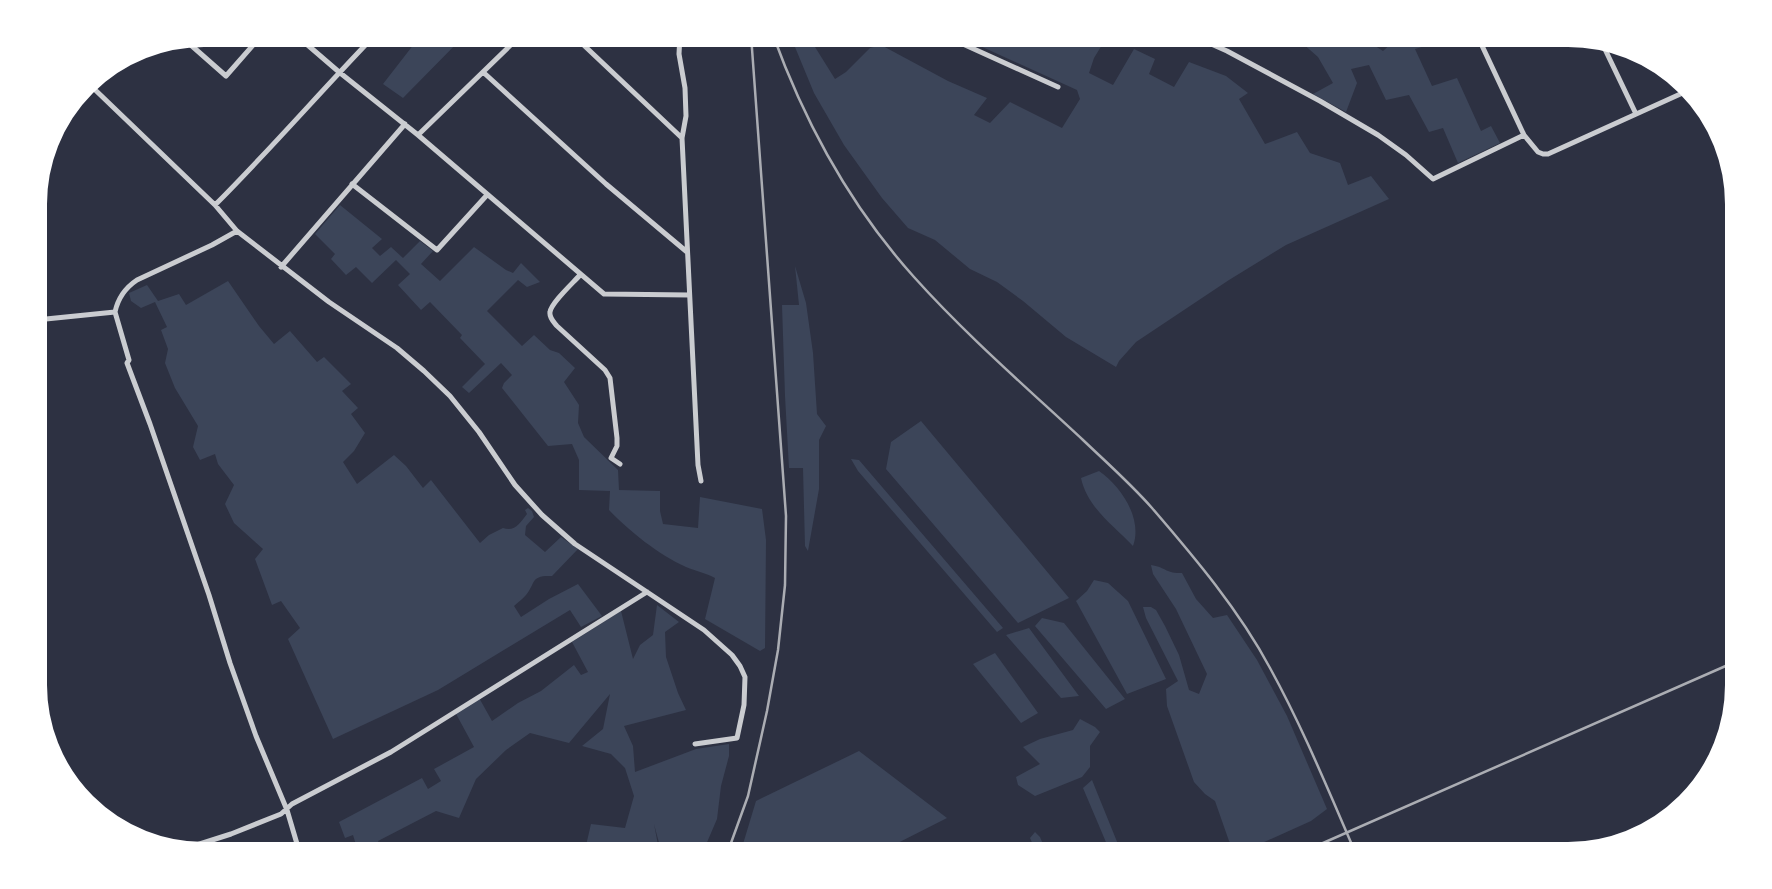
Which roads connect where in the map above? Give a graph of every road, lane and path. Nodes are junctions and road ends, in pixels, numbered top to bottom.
1 (254, 44) edge
2 (306, 44) edge
3 (366, 44) edge
4 (512, 44) edge
5 (582, 44) edge
6 (680, 44) edge
7 (963, 44) edge
8 (1211, 44) edge
9 (1481, 44) edge
10 (190, 45) edge
11 (1604, 48) edge
12 (339, 72) junction
13 (484, 72) junction
14 (1058, 87) dead end
15 (93, 89) edge
16 (1683, 93) edge
17 (1636, 114) junction
18 (405, 124) junction
19 (418, 135) junction
20 (1524, 135) junction
21 (682, 138) junction
22 (352, 184) junction
23 (487, 195) junction
24 (215, 205) junction
25 (237, 231) junction
26 (687, 252) junction
27 (282, 267) junction
28 (580, 275) junction
29 (689, 295) junction
30 (115, 312) junction
31 (44, 319) edge
32 (620, 464) dead end
33 (701, 481) dead end
34 (647, 592) junction
35 (695, 744) dead end
36 (286, 810) junction
37 (197, 845) edge
38 (297, 845) edge

1 - 10 street
2 - 12 street
3 - 12 street
4 - 13 street
5 - 21 street
6 - 21 street
7 - 14 street
8 - 20 street
9 - 20 street
11 - 17 street
12 - 18 street
12 - 24 street
13 - 19 street
13 - 26 street
15 - 24 street
16 - 17 street
17 - 20 street
18 - 19 street
18 - 22 street
19 - 23 street
21 - 26 street
22 - 23 street
22 - 27 street
23 - 28 street
24 - 25 street
25 - 27 street
25 - 30 street
26 - 29 street
27 - 34 street
28 - 29 street
28 - 32 street
29 - 33 street
30 - 31 street
30 - 36 street
34 - 35 street
34 - 36 street
36 - 37 street
36 - 38 street

